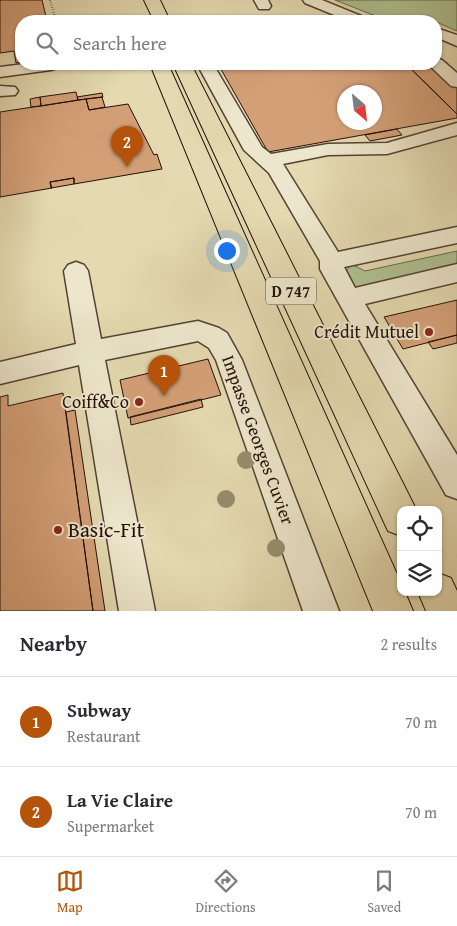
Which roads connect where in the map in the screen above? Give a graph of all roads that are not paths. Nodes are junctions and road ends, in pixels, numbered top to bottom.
1 (152, 0) edge
2 (310, 0) edge
3 (161, 15) edge
4 (346, 15) edge
5 (442, 35) edge
6 (457, 41) edge
7 (442, 52) edge
8 (457, 54) edge
9 (442, 68) edge
10 (15, 70) edge
11 (162, 70) edge
12 (185, 70) edge
13 (208, 70) edge
14 (0, 72) edge
15 (457, 82) edge
16 (457, 129) edge
17 (268, 161) junction
18 (457, 235) edge
19 (332, 261) junction
20 (76, 271) dead end
21 (457, 273) edge
22 (350, 298) junction
23 (90, 352) junction
24 (0, 373) edge
25 (457, 484) edge
26 (397, 510) edge
27 (439, 596) edge
28 (137, 611) edge
29 (321, 611) edge
30 (393, 611) edge
31 (446, 611) edge

1 - 3 highway
2 - 4 street
5 - 6 street
7 - 8 street
9 - 15 street
10 - 14 street
11 - 30 highway, D 747
12 - 26 highway, D 747
13 - 17 street
16 - 17 street
17 - 19 street
18 - 19 street
19 - 22 street
20 - 23 street
21 - 22 street
22 - 25 street
23 - 24 street, Impasse Georges Cuvier
23 - 28 street
23 - 29 street, Impasse Georges Cuvier
27 - 31 highway

